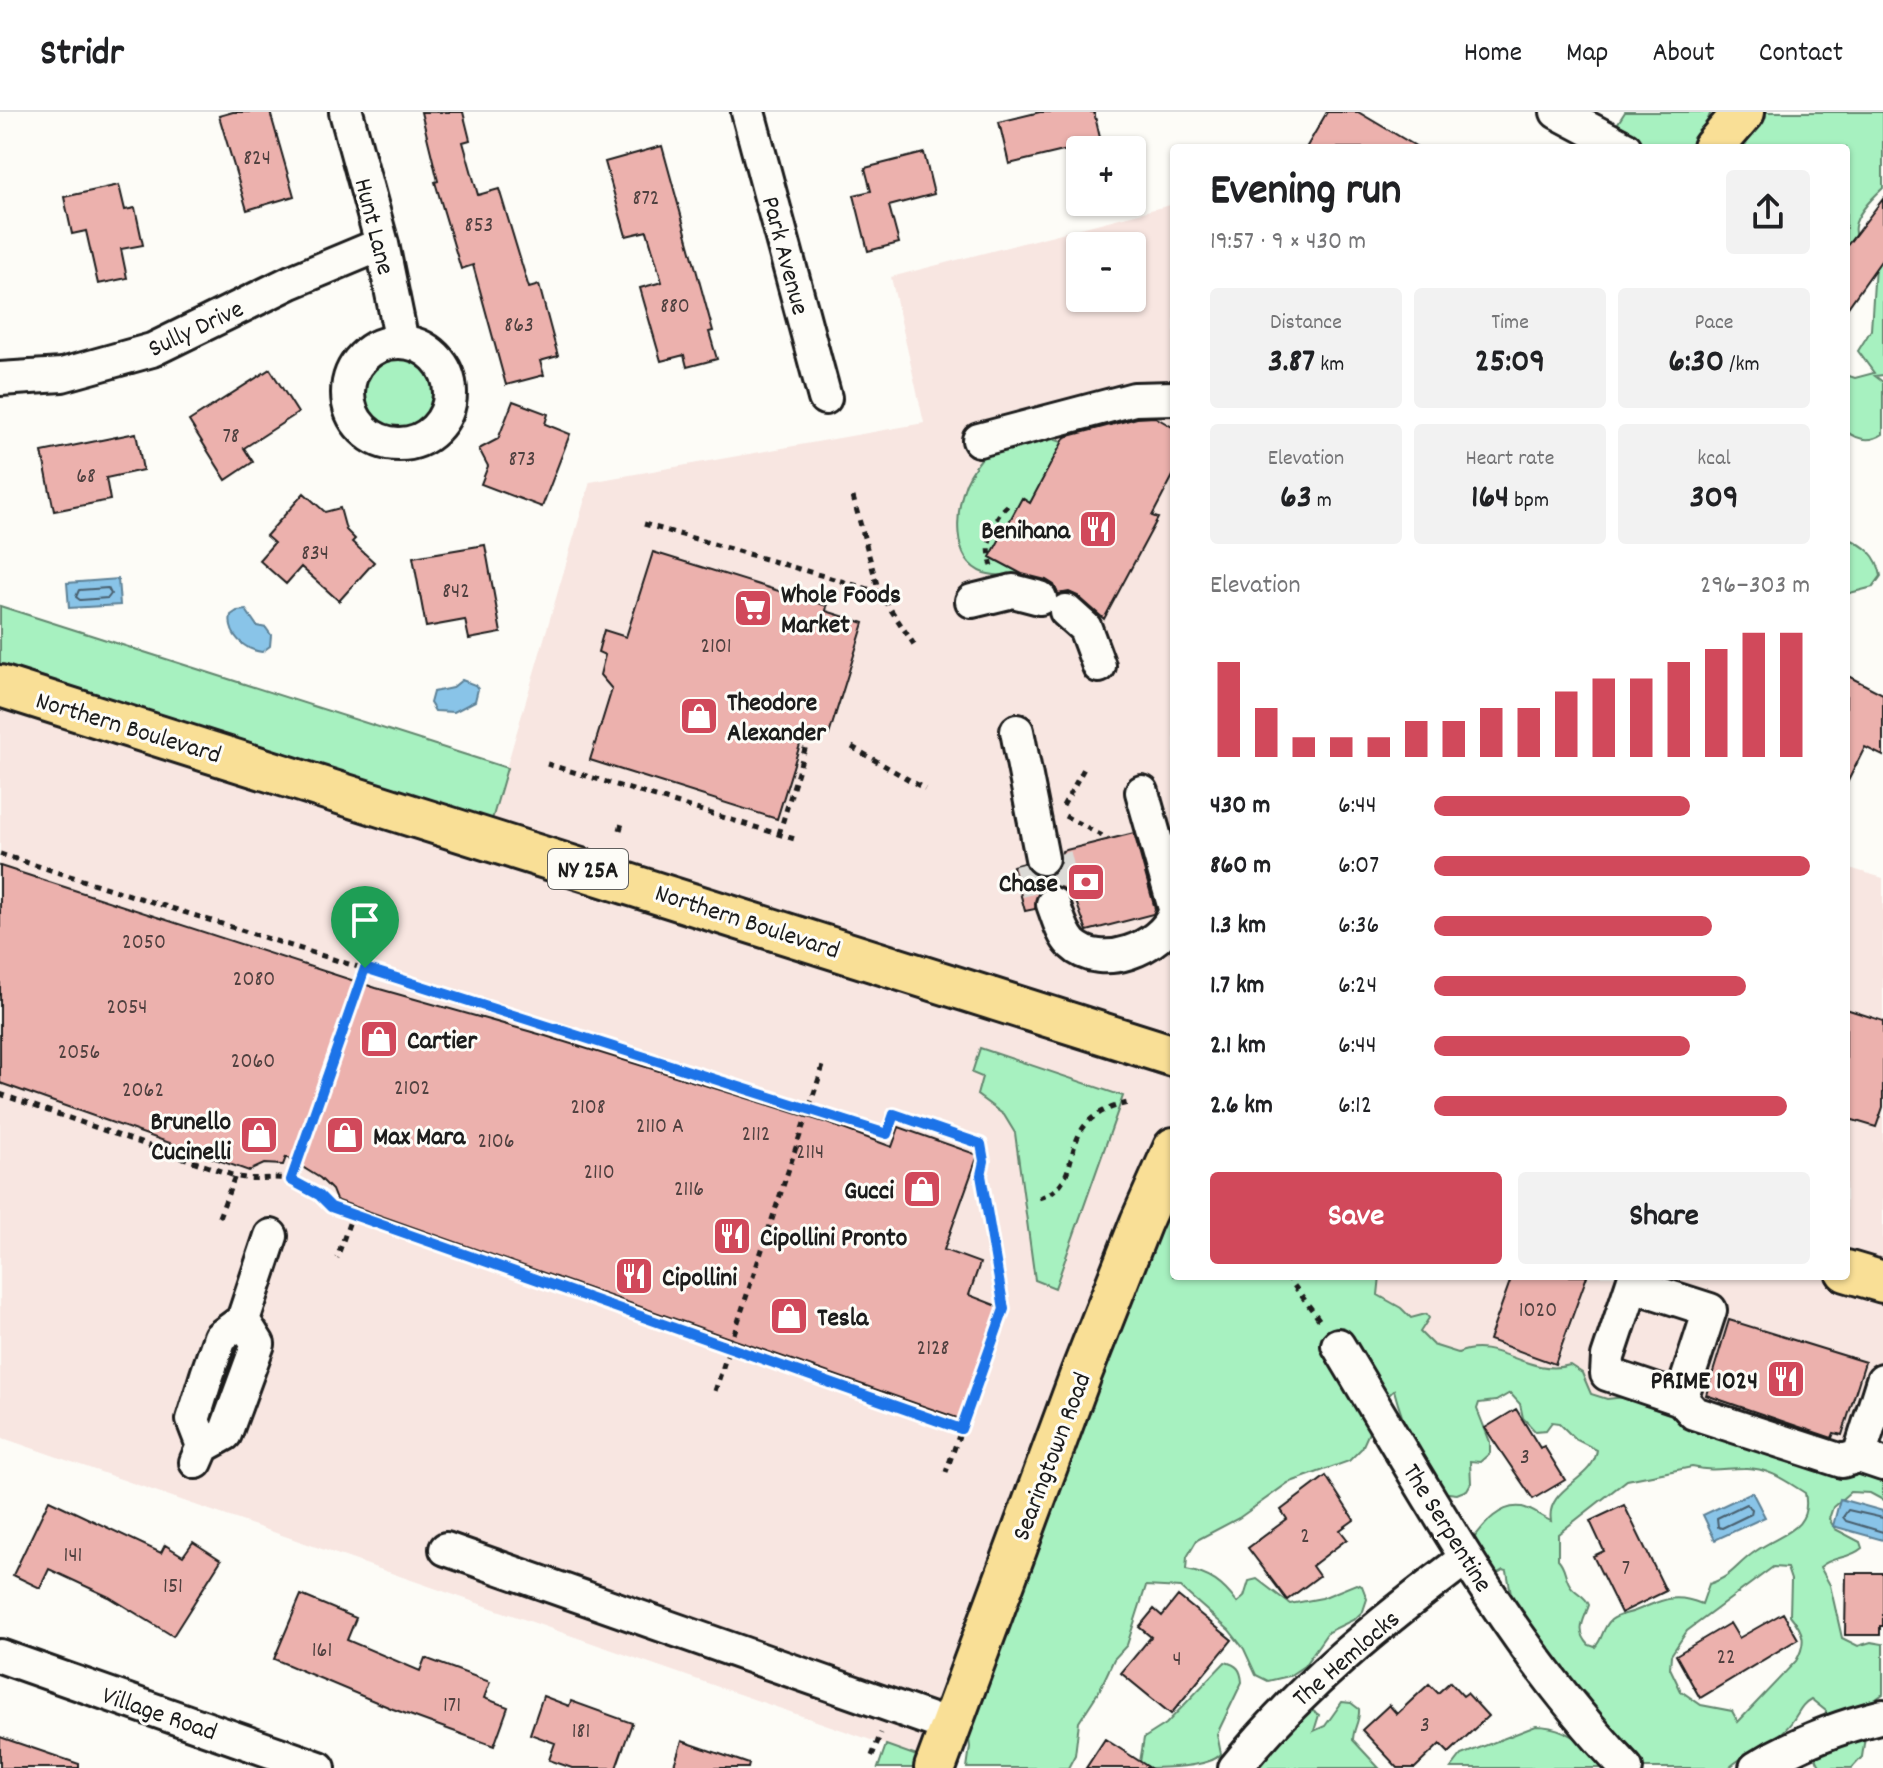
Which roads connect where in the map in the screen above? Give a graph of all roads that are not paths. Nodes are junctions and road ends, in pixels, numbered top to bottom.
1 (346, 112) edge
2 (749, 112) edge
3 (1557, 112) edge
4 (1715, 112) edge
5 (1744, 112) edge
6 (1617, 144) edge
7 (1701, 144) edge
8 (1716, 144) edge
9 (382, 244) junction
10 (402, 342) dead end
11 (0, 349) edge
12 (0, 379) edge
13 (825, 398) dead end
14 (1170, 398) edge
15 (979, 440) dead end
16 (972, 601) dead end
17 (1099, 666) dead end
18 (0, 686) edge
19 (1017, 731) dead end
20 (1142, 792) dead end
21 (1043, 858) tunnel mouth
22 (1170, 891) edge
23 (1170, 925) edge
24 (1102, 957) junction
25 (1170, 1055) edge
26 (1170, 1157) edge
27 (271, 1236) dead end
28 (1850, 1272) edge
29 (1634, 1280) edge
30 (1883, 1282) edge
31 (1338, 1345) road end
32 (1883, 1380) edge
33 (1681, 1399) junction
34 (200, 1454) dead end
35 (1871, 1460) edge
36 (446, 1549) dead end
37 (1466, 1558) junction
38 (0, 1656) edge
39 (1883, 1716) edge
40 (949, 1726) junction
41 (319, 1768) edge
42 (935, 1768) edge
43 (1235, 1768) edge
44 (1626, 1768) edge
45 (1756, 1768) edge

1 - 9 street, Hunt Lane
2 - 13 street, Park Avenue
3 - 6 street
4 - 7 main road
5 - 8 main road
9 - 10 street, Hunt Lane
9 - 12 street, Sully Drive
11 - 12 street
14 - 15 street
16 - 17 street
18 - 25 main road, Northern Boulevard / NY 25A
19 - 21 street
20 - 22 street
23 - 24 street
24 - 24 street
26 - 40 main road, Searingtown Road
27 - 34 street
28 - 30 main road
29 - 33 street
29 - 33 street
31 - 37 street, The Serpentine
32 - 35 street
33 - 35 street
36 - 40 street
37 - 43 street, The Hemlocks
37 - 44 street, The Serpentine
38 - 41 street, Village Road
39 - 45 street
40 - 42 main road, Searingtown Road

